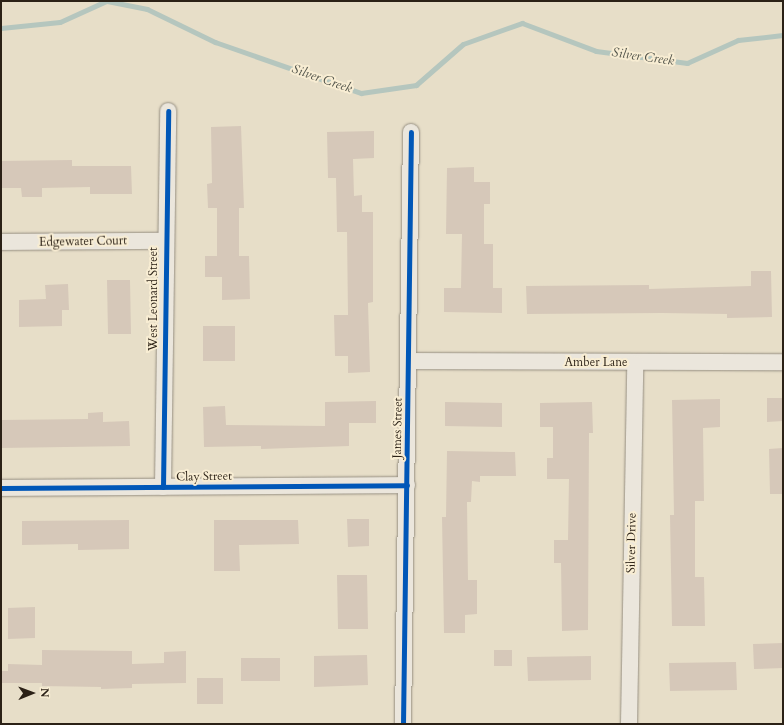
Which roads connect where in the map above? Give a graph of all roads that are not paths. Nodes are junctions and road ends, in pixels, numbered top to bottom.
1 (168, 111) dead end
2 (411, 132) dead end
3 (164, 241) junction
4 (1, 242) edge
5 (409, 361) junction
6 (783, 362) edge
7 (635, 363) junction
8 (407, 485) junction
9 (163, 487) junction
10 (1, 488) edge
11 (402, 724) edge
12 (629, 724) edge

1 - 3 street, West Leonard Street
2 - 5 street, James Street
3 - 4 street, Edgewater Court
3 - 9 street, West Leonard Street
5 - 7 street, Amber Lane
5 - 8 street, James Street
6 - 7 street, Amber Lane
7 - 12 street, Silver Drive
8 - 9 street, Clay Street
8 - 11 street, James Street
9 - 10 street, Clay Street

